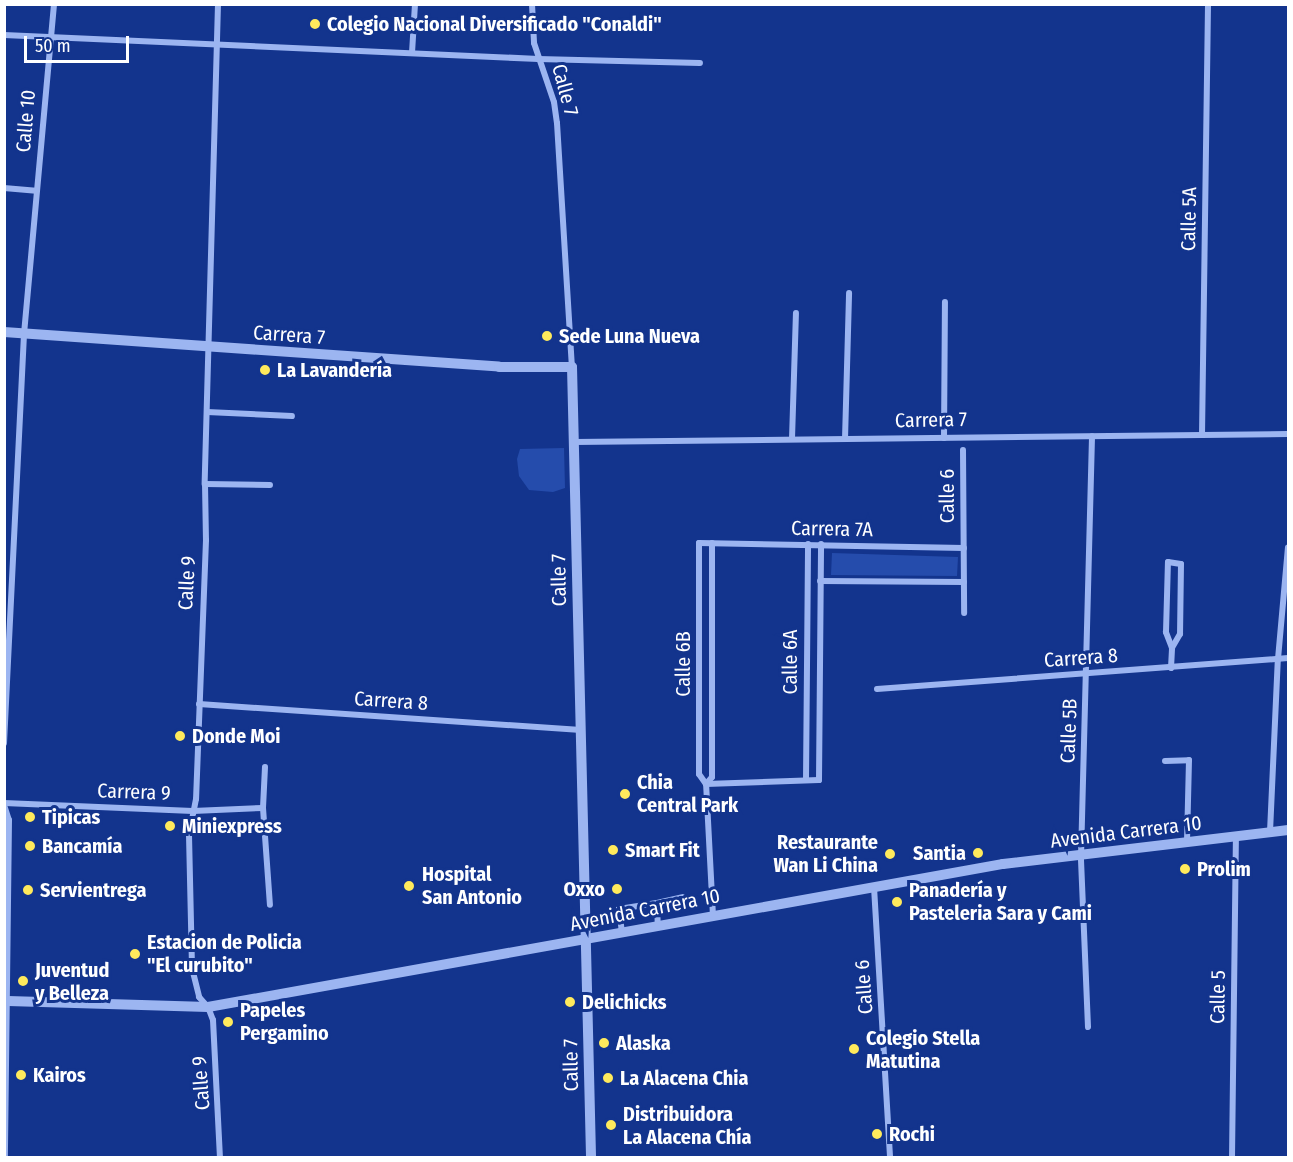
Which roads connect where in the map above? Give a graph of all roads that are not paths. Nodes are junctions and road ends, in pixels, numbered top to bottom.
1 (54, 4) edge
2 (218, 4) edge
3 (415, 4) edge
4 (532, 4) edge
5 (1208, 4) edge
6 (4, 35) edge
7 (51, 38) junction
8 (216, 44) junction
9 (412, 53) junction
10 (538, 59) junction
11 (700, 63) dead end
12 (4, 188) edge
13 (36, 191) junction
14 (849, 293) dead end
15 (945, 302) dead end
16 (796, 313) dead end
17 (4, 332) edge
18 (24, 334) junction
19 (209, 347) junction
20 (572, 367) junction
21 (207, 412) junction
22 (292, 416) dead end
23 (1288, 434) edge
24 (1202, 435) junction
25 (1092, 436) junction
26 (944, 438) junction
27 (792, 439) junction
28 (845, 439) junction
29 (574, 441) junction
30 (963, 450) dead end
31 (205, 484) junction
32 (270, 485) dead end
33 (699, 543) joint
34 (712, 543) junction
35 (808, 544) junction
36 (821, 544) junction
37 (1288, 547) edge
38 (964, 548) junction
39 (820, 581) junction
40 (964, 582) junction
41 (964, 613) dead end
42 (1172, 648) junction
43 (1288, 658) edge
44 (1278, 659) junction
45 (1172, 668) junction
46 (1087, 675) junction
47 (876, 689) dead end
48 (199, 704) junction
49 (581, 730) junction
50 (4, 743) edge
51 (1166, 762) dead end
52 (265, 767) dead end
53 (806, 780) junction
54 (706, 784) junction
55 (4, 804) edge
56 (263, 808) junction
57 (193, 811) junction
58 (1288, 830) edge
59 (1270, 832) junction
60 (1236, 837) junction
61 (1187, 841) junction
62 (1081, 857) junction
63 (874, 886) junction
64 (682, 897) dead end
65 (657, 903) junction
66 (270, 905) dead end
67 (713, 916) junction
68 (658, 926) junction
69 (622, 933) junction
70 (585, 940) junction
71 (8, 1001) junction
72 (208, 1007) junction
73 (1088, 1027) dead end
74 (5, 1158) edge
75 (220, 1158) edge
76 (591, 1158) edge
77 (890, 1158) edge
78 (1232, 1158) edge

1 - 7 street, Calle 10
2 - 8 street, Calle 9
3 - 9 street
4 - 10 street, Calle 7
5 - 24 street, Calle 5A
6 - 7 street
7 - 8 street
7 - 13 street, Calle 10
8 - 9 street
8 - 19 street, Calle 9
9 - 10 street
10 - 11 street
10 - 20 street, Calle 7
12 - 13 street
13 - 18 street, Calle 10
14 - 28 street
15 - 26 street
16 - 27 street
17 - 18 street, Carrera 7
18 - 19 street, Carrera 7
18 - 50 street, Calle 10
19 - 20 street, Carrera 7
19 - 21 street, Calle 9
20 - 29 street, Calle 7
21 - 22 street
21 - 31 street, Calle 9
23 - 24 street, Carrera 7
24 - 25 street, Carrera 7
25 - 26 street, Carrera 7
25 - 46 street, Calle 5B
26 - 28 street, Carrera 7
27 - 28 street, Carrera 7
27 - 29 street, Carrera 7
29 - 49 street, Calle 7
30 - 38 street, Calle 6
31 - 32 street
31 - 48 street, Calle 9
33 - 34 street, Carrera 7A
33 - 54 street, Calle 6B
34 - 35 street, Carrera 7A
34 - 54 street, Calle 6B
35 - 36 street, Carrera 7A
35 - 53 street, Calle 6A
36 - 38 street, Carrera 7A
36 - 39 street, Calle 6A
37 - 44 street
38 - 40 street, Calle 6
39 - 40 street
39 - 53 street, Calle 6A
40 - 41 street, Calle 6
42 - 42 street
42 - 45 street
43 - 44 street, Carrera 8
44 - 45 street, Carrera 8
44 - 59 street
45 - 46 street, Carrera 8
46 - 47 street, Carrera 8
46 - 62 street, Calle 5B
48 - 49 street, Carrera 8
48 - 57 street, Calle 9
49 - 70 street, Calle 7
51 - 61 street
52 - 56 street
53 - 54 street
54 - 67 street, Calle 6B
55 - 57 street, Carrera 9
55 - 71 street
56 - 57 street, Carrera 9
56 - 66 street
57 - 72 street, Calle 9
58 - 59 street, Avenida Carrera 10
59 - 60 street, Avenida Carrera 10
60 - 61 street, Avenida Carrera 10
60 - 78 street, Calle 5
61 - 62 street, Avenida Carrera 10
62 - 63 street, Avenida Carrera 10
62 - 73 street, Calle 5B
63 - 67 street, Avenida Carrera 10
63 - 77 street, Calle 6
64 - 65 street
65 - 68 street
65 - 69 street
67 - 68 street, Avenida Carrera 10
68 - 69 street, Avenida Carrera 10
69 - 70 street, Avenida Carrera 10
70 - 72 street, Avenida Carrera 10
70 - 76 street, Calle 7
71 - 72 street, Avenida Carrera 10
71 - 74 street
72 - 75 street, Calle 9

